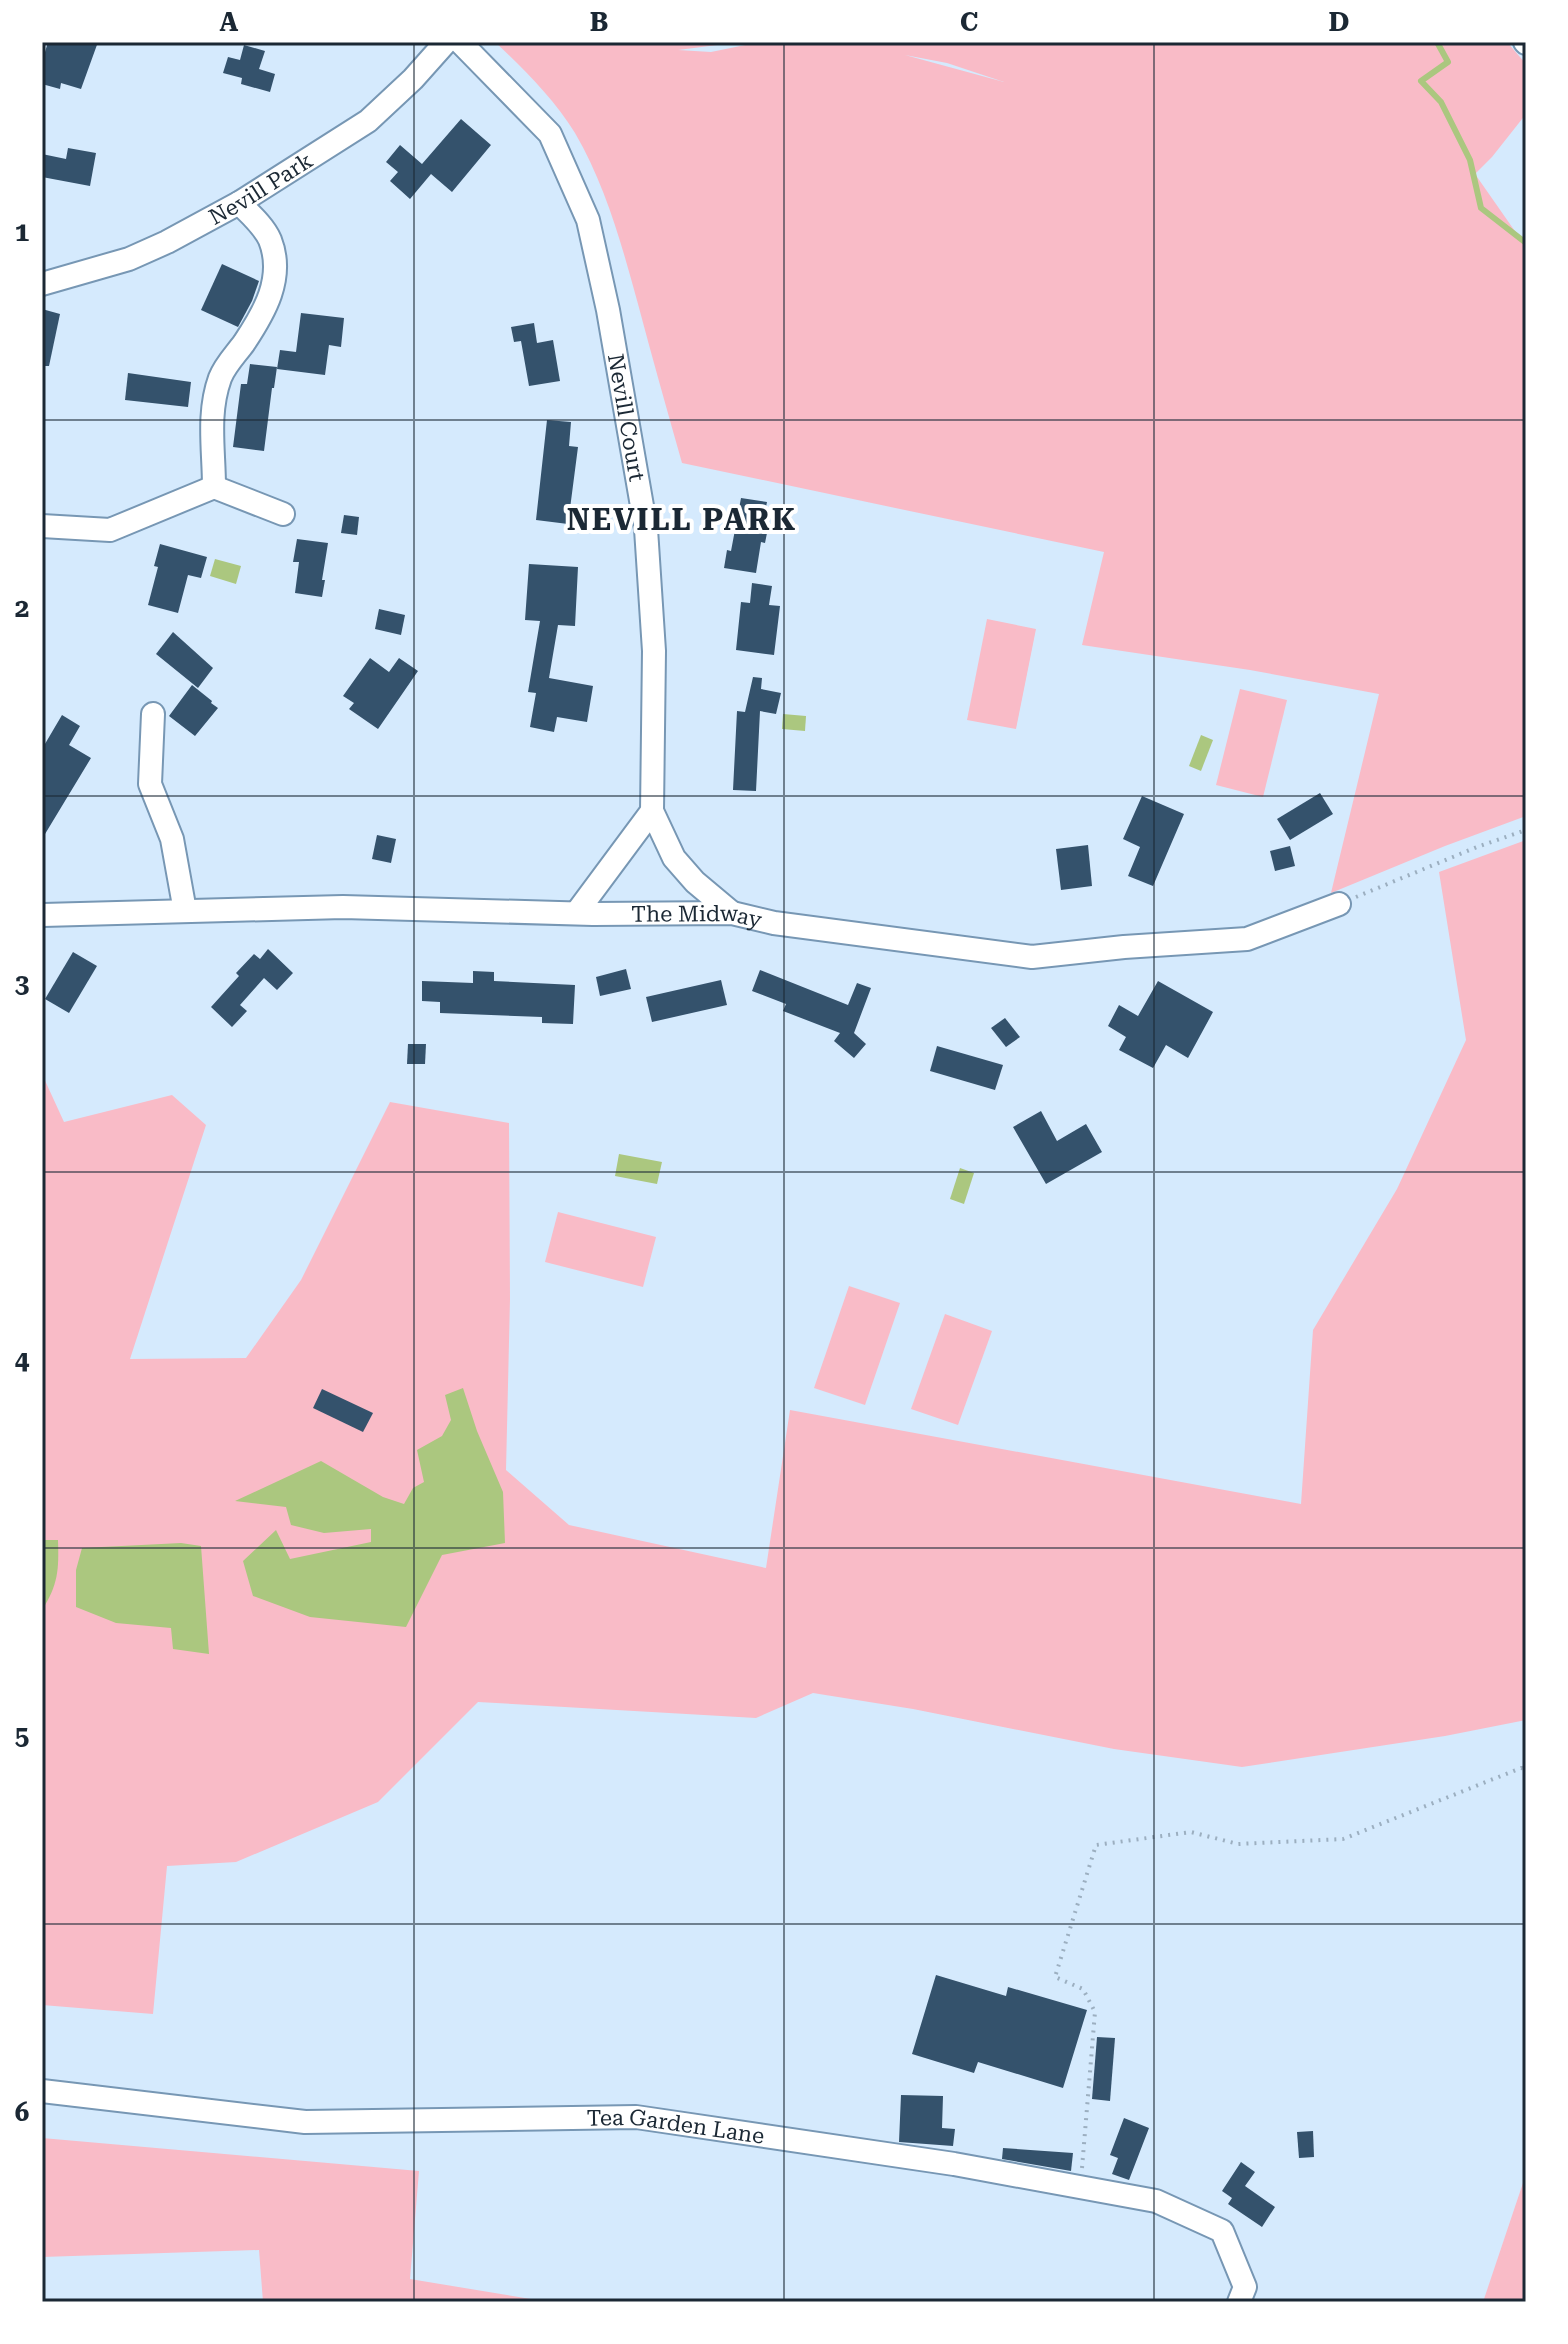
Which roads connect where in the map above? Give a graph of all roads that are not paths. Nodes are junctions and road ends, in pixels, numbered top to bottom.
1 (446, 42) edge
2 (460, 42) edge
3 (239, 203) junction
4 (42, 284) edge
5 (214, 487) junction
6 (283, 514) dead end
7 (42, 526) edge
8 (153, 714) dead end
9 (652, 811) junction
10 (1339, 904) road end
11 (185, 911) junction
12 (577, 912) junction
13 (732, 913) junction
14 (43, 915) edge
15 (42, 2091) edge
16 (1239, 2302) edge

1 - 3 street, Nevill Park
2 - 9 street, Nevill Court
3 - 4 street, Nevill Park
3 - 5 street
5 - 6 street
5 - 7 street
8 - 11 street
9 - 12 street
9 - 13 street
10 - 13 street, The Midway
11 - 12 street, The Midway
11 - 14 street, The Midway
12 - 13 street, The Midway
15 - 16 street, Tea Garden Lane

